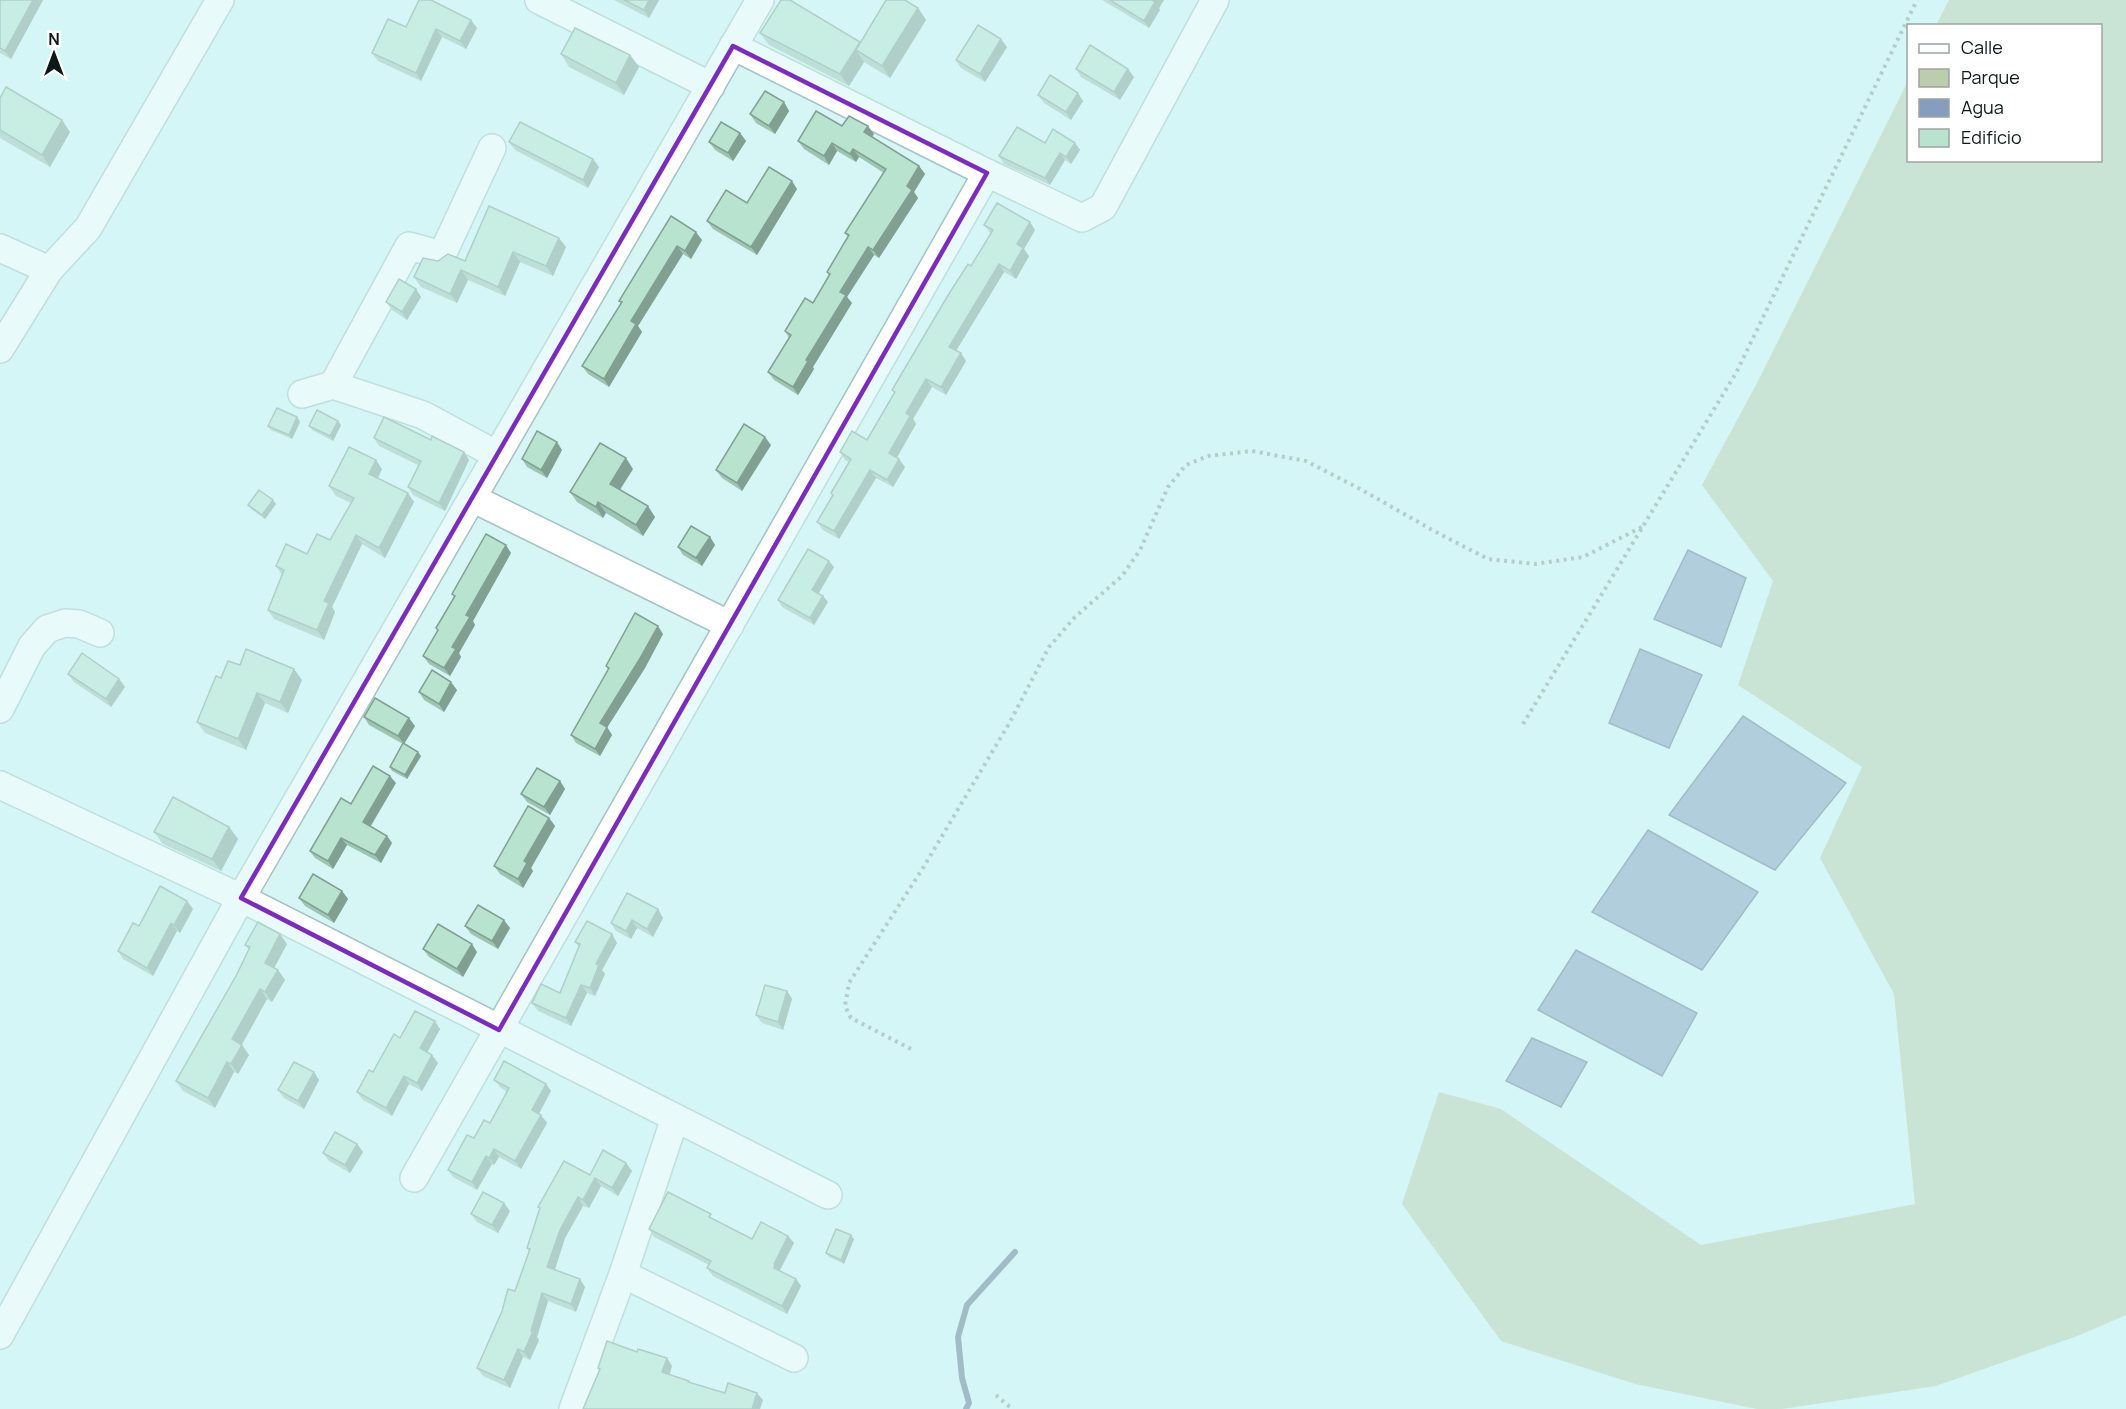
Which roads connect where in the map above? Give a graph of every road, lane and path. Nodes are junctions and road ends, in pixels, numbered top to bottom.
1 (219, 0) edge
2 (539, 0) edge
3 (760, 0) edge
4 (1215, 0) edge
5 (1917, 0) edge
6 (733, 46) junction
7 (711, 86) junction
8 (492, 148) dead end
9 (987, 173) junction
10 (0, 248) edge
11 (49, 270) junction
12 (0, 349) edge
13 (333, 385) junction
14 (302, 394) dead end
15 (497, 455) junction
16 (472, 498) junction
17 (1644, 525) junction
18 (730, 625) junction
19 (100, 633) dead end
20 (0, 709) edge
21 (1523, 724) dead end
22 (0, 785) edge
23 (241, 898) junction
24 (499, 1030) junction
25 (911, 1049) dead end
26 (675, 1118) junction
27 (414, 1178) dead end
28 (828, 1195) dead end
29 (623, 1274) junction
30 (0, 1335) edge
31 (794, 1358) dead end
32 (996, 1395) dead end
33 (573, 1409) edge
34 (1012, 1409) edge

1 - 11 street
2 - 7 street
3 - 6 street
4 - 9 street
5 - 17 path
6 - 7 street
6 - 9 street
7 - 15 street
8 - 13 street
9 - 18 street
10 - 11 street
11 - 12 street
13 - 14 street
13 - 15 street
15 - 16 street
16 - 18 street
16 - 23 street
17 - 21 path
17 - 25 path
18 - 24 street
19 - 20 street
22 - 23 street
23 - 24 street
23 - 30 street
24 - 26 street
24 - 27 street
26 - 28 street
26 - 29 street
29 - 31 street
29 - 33 street
32 - 34 path

